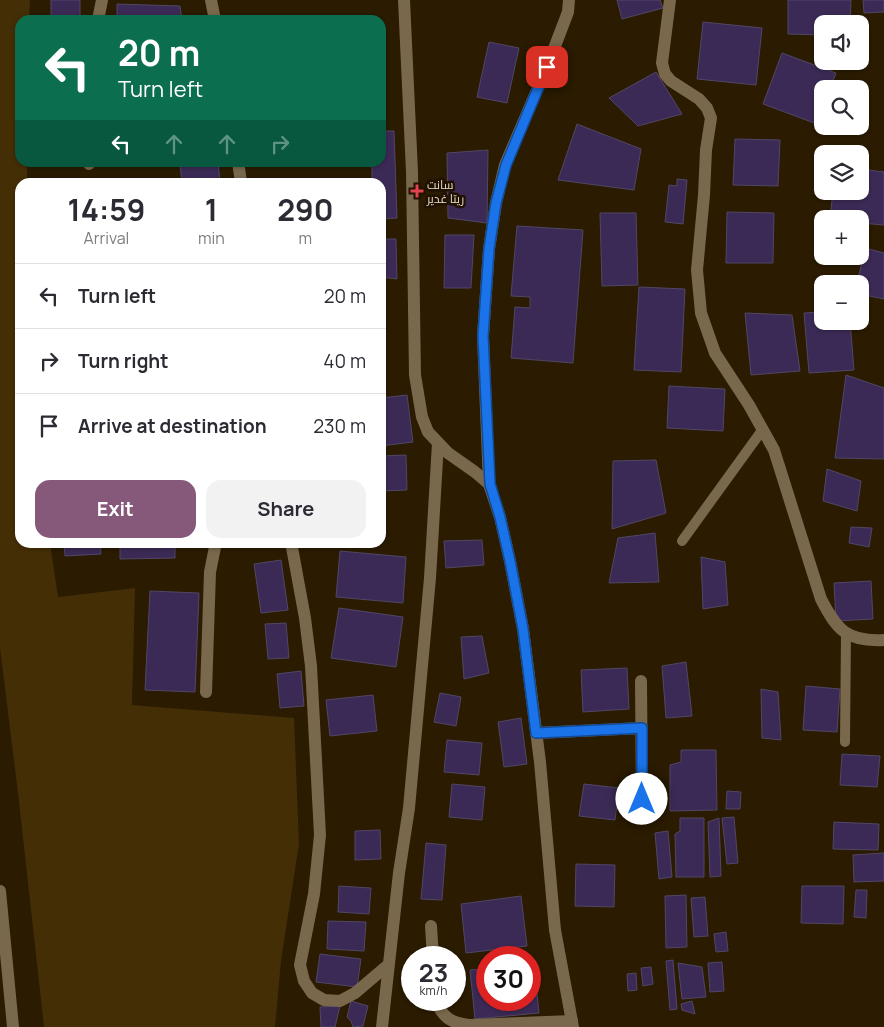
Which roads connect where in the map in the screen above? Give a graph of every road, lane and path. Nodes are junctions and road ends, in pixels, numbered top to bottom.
1 (102, 0) edge
2 (211, 0) edge
3 (404, 0) edge
4 (569, 0) edge
5 (670, 0) edge
6 (99, 15) edge
7 (214, 15) edge
8 (763, 429) junction
9 (438, 443) junction
10 (490, 484) junction
11 (682, 541) dead end
12 (215, 548) edge
13 (292, 548) edge
14 (846, 634) junction
15 (884, 640) edge
16 (640, 680) dead end
17 (206, 692) dead end
18 (642, 728) junction
19 (536, 733) junction
20 (845, 742) dead end
21 (642, 799) dead end
22 (0, 891) edge
23 (431, 926) dead end
24 (432, 946) edge
25 (388, 965) junction
26 (441, 1011) edge
27 (573, 1024) edge
28 (13, 1027) edge
29 (382, 1027) edge

1 - 6 street
2 - 7 street
3 - 9 street
4 - 10 street
5 - 8 street
8 - 11 lane
8 - 14 street
9 - 10 street
9 - 25 street
10 - 19 street
12 - 17 street
13 - 25 street
14 - 15 street
14 - 20 lane
16 - 18 street
18 - 19 street
18 - 21 street
19 - 27 street
22 - 28 street
23 - 24 street
25 - 29 street
26 - 27 street

